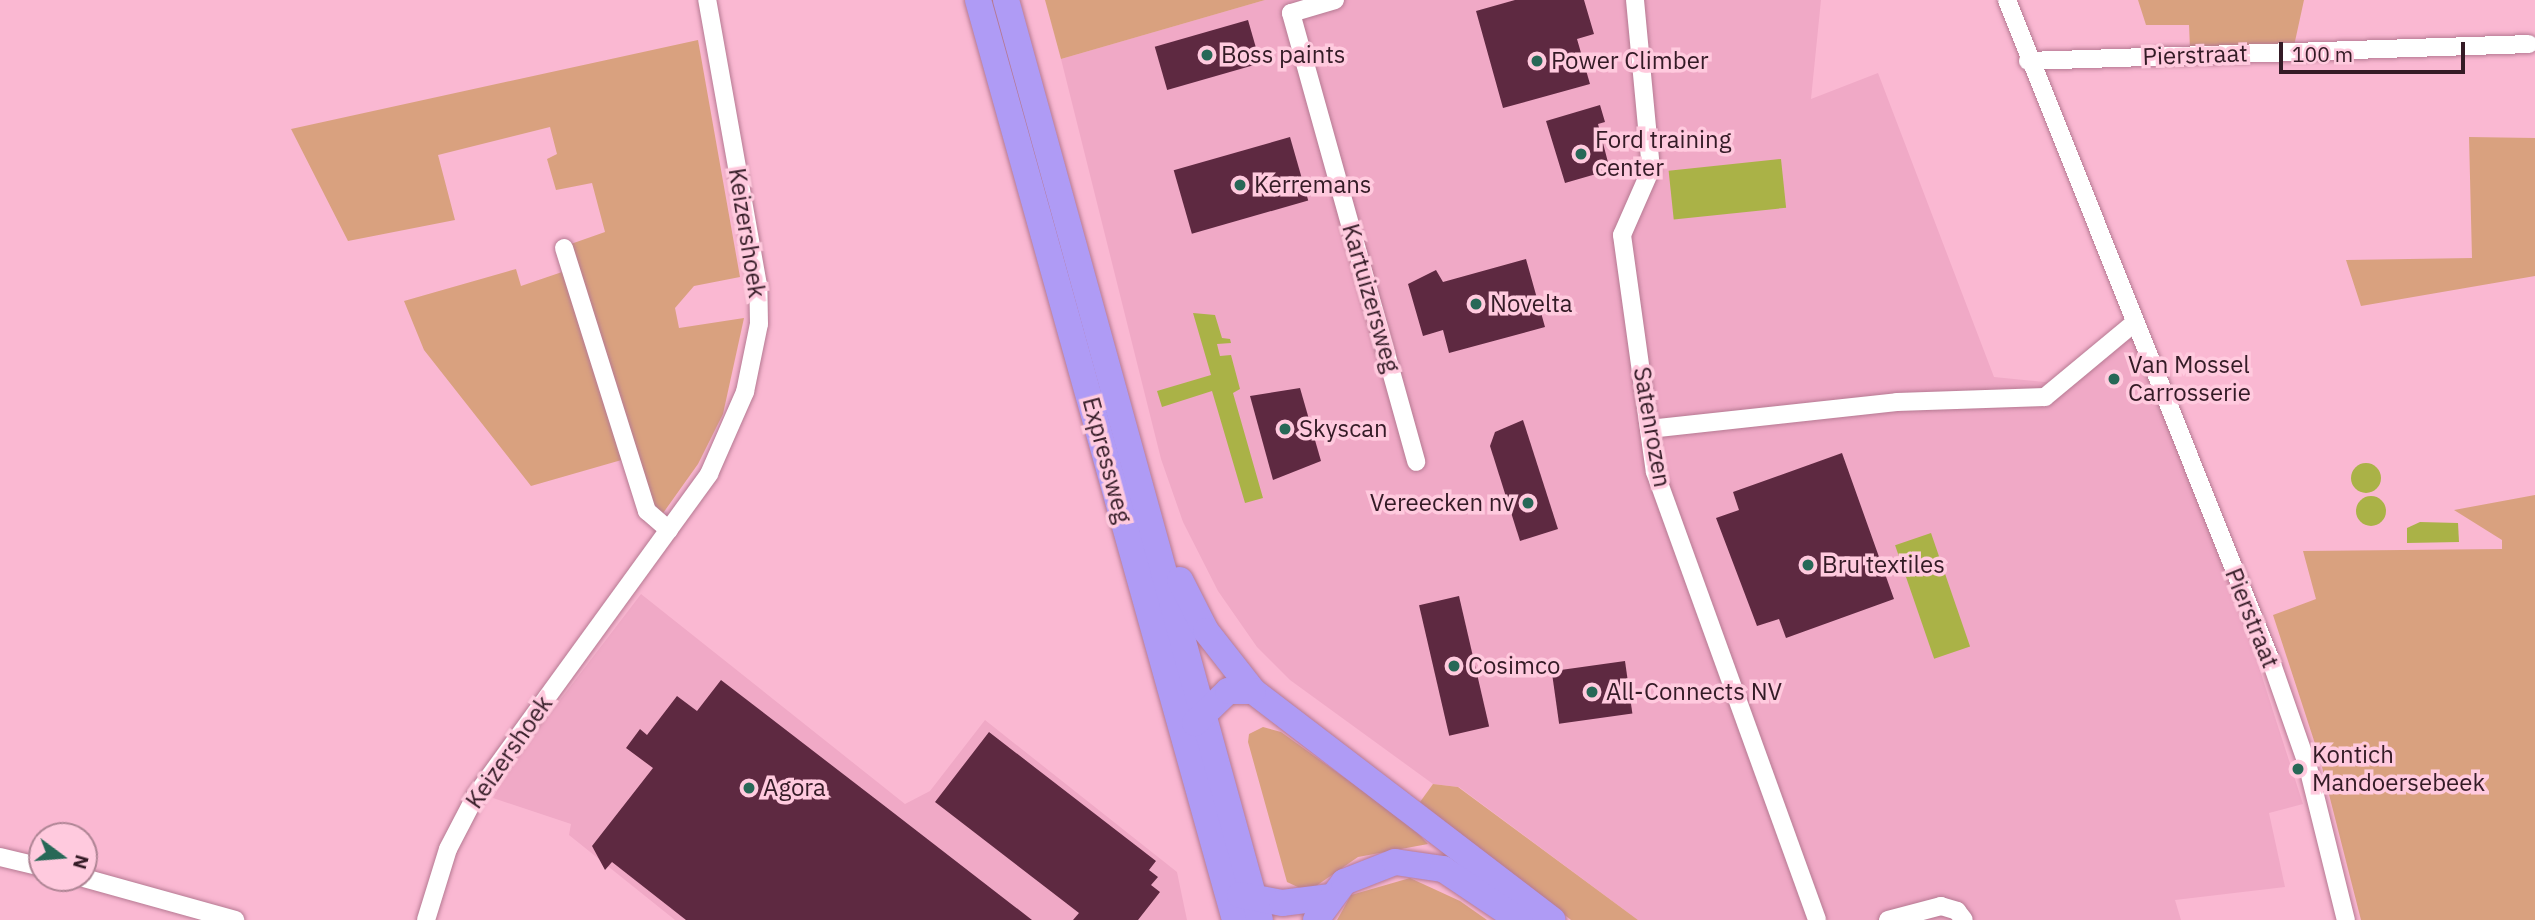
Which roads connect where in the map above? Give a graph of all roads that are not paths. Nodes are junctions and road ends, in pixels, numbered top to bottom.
1 (707, 0) edge
2 (978, 0) edge
3 (1006, 0) edge
4 (1335, 0) edge
5 (1635, 0) edge
6 (2007, 0) edge
7 (2529, 44) dead end
8 (2028, 61) junction
9 (564, 248) dead end
10 (2134, 323) junction
11 (1649, 429) junction
12 (1416, 462) dead end
13 (1153, 522) junction
14 (669, 530) junction
15 (1253, 691) junction
16 (1203, 710) junction
17 (1183, 746) junction
18 (0, 857) edge
19 (28, 864) edge
20 (98, 882) edge
21 (1226, 888) junction
22 (1329, 897) junction
23 (1257, 911) edge
24 (235, 920) edge
25 (426, 920) edge
26 (1235, 920) edge
27 (1316, 920) edge
28 (1519, 920) edge
29 (1553, 920) edge
30 (1817, 920) edge
31 (1888, 920) edge
32 (1964, 920) edge
33 (2346, 920) edge

1 - 14 street, Keizershoek
2 - 17 highway, Expressweg
3 - 13 highway, Expressweg
4 - 12 street, Kartuizersweg
5 - 11 street, Satenrozen
6 - 8 street, Pierstraat
7 - 8 street, Pierstraat
8 - 10 street, Pierstraat
9 - 14 street
10 - 11 street
10 - 33 street, Pierstraat
11 - 30 street, Satenrozen
13 - 15 highway
13 - 16 highway, Expressweg
14 - 25 street, Keizershoek
15 - 16 highway
15 - 29 highway
16 - 17 highway
16 - 23 highway, Expressweg
17 - 21 highway, Expressweg
18 - 19 street
20 - 24 street
21 - 23 highway
21 - 26 highway, Expressweg
22 - 23 highway
22 - 27 highway
22 - 28 highway
31 - 32 street

